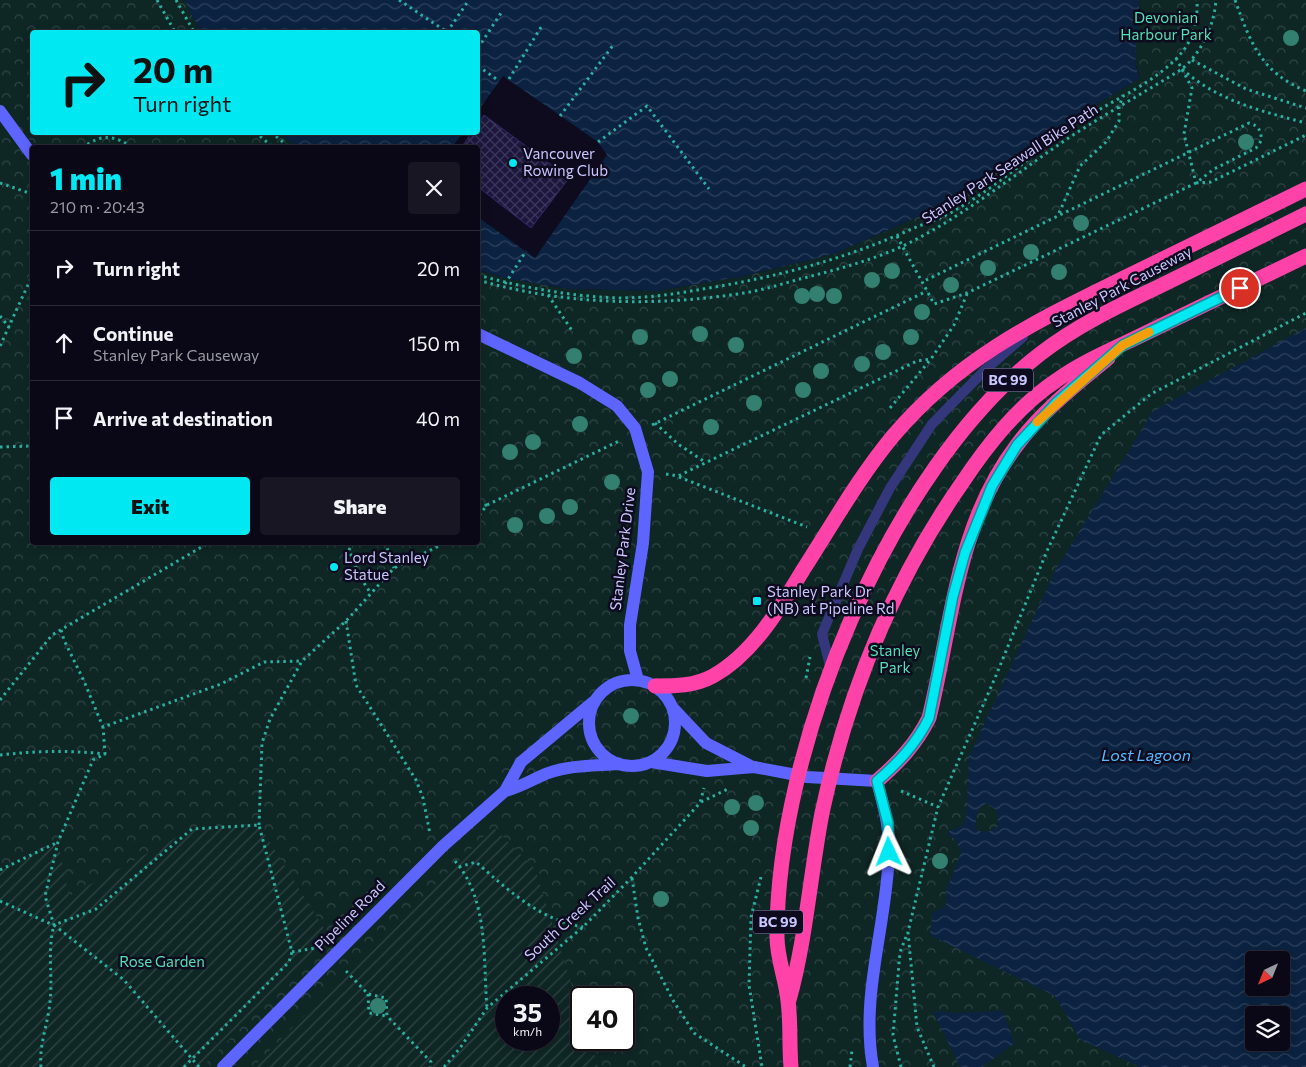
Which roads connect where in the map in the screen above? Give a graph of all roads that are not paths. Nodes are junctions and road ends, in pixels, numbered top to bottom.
1 (0, 111) edge
2 (30, 152) edge
3 (1306, 189) edge
4 (1306, 214) edge
5 (1306, 256) edge
6 (1064, 308) junction
7 (480, 335) edge
8 (1123, 345) junction
9 (831, 670) junction
10 (638, 680) junction
11 (655, 686) junction
12 (594, 702) junction
13 (672, 707) junction
14 (651, 762) junction
15 (618, 764) junction
16 (754, 767) junction
17 (877, 781) junction
18 (505, 792) junction
19 (788, 1002) junction
20 (223, 1067) edge
21 (791, 1067) edge
22 (872, 1067) edge

1 - 2 street
3 - 6 highway
4 - 9 highway, Stanley Park Causeway / BC 99
5 - 8 highway, Stanley Park Causeway / BC 99
6 - 9 lane
6 - 11 highway
7 - 10 street, Stanley Park Drive
8 - 17 highway
8 - 19 highway, Stanley Park Causeway / BC 99
9 - 19 highway, Stanley Park Causeway / BC 99
10 - 11 street
10 - 12 street
11 - 13 street
12 - 15 street
12 - 18 street, Pipeline Road
13 - 14 street
13 - 16 street
14 - 15 street
14 - 16 street
15 - 18 street, Pipeline Road
16 - 17 street
17 - 22 street
18 - 20 street, Pipeline Road
19 - 21 highway, Stanley Park Causeway / BC 99

